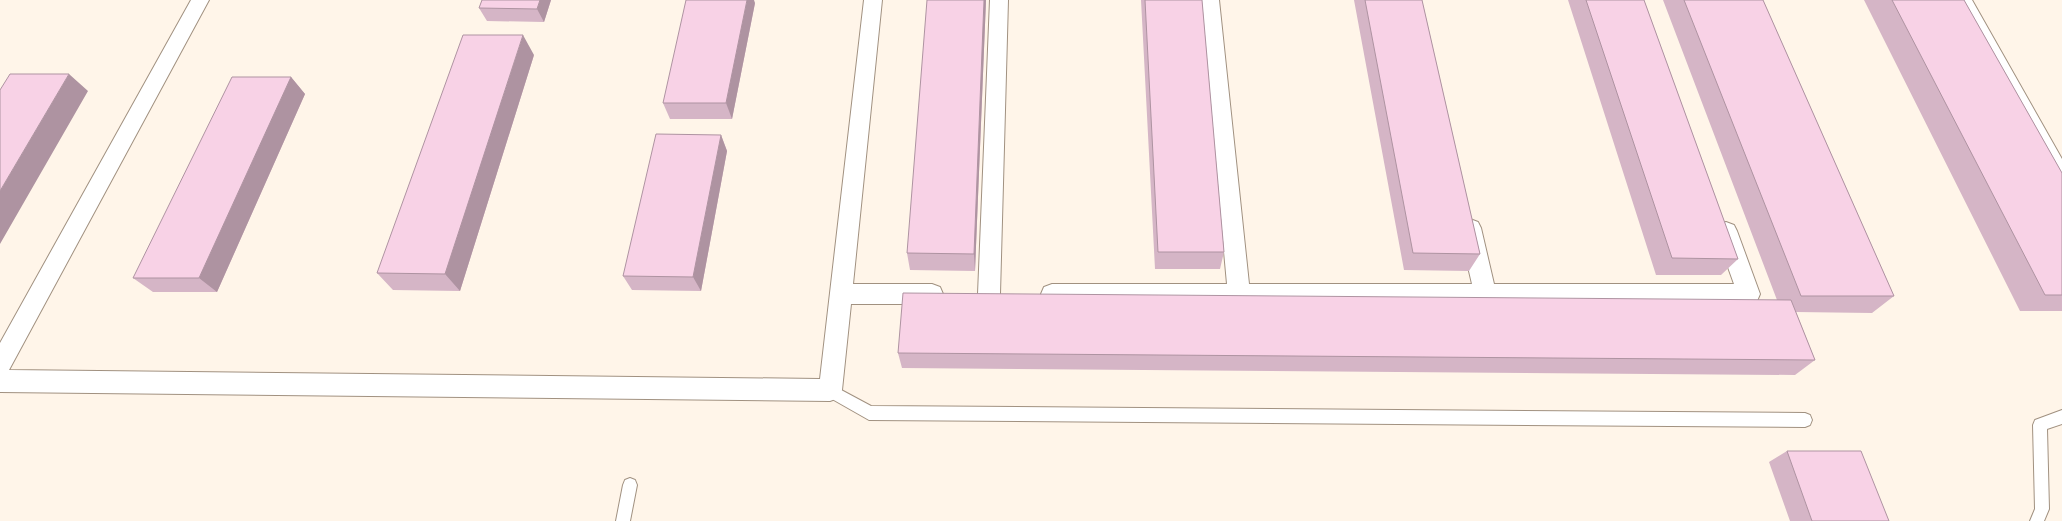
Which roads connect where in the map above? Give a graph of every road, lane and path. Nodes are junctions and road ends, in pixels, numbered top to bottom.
1 (200, 0) edge
2 (873, 0) edge
3 (999, 0) edge
4 (1210, 0) edge
5 (1966, 0) edge
6 (2062, 170) edge
7 (1466, 209) edge
8 (1720, 213) edge
9 (841, 294) junction
10 (989, 294) junction
11 (1239, 294) junction
12 (1485, 294) junction
13 (0, 365) edge
14 (0, 381) edge
15 (830, 390) junction
16 (2062, 417) edge
17 (1805, 420) dead end
18 (630, 485) dead end
19 (623, 521) edge
20 (2037, 521) edge

1 - 13 street
2 - 9 street
3 - 10 street
4 - 11 street
5 - 6 lane
7 - 12 street
8 - 12 street
9 - 10 street
9 - 15 street
10 - 11 street
11 - 12 street
14 - 15 street
15 - 17 lane
16 - 20 lane
18 - 19 lane

